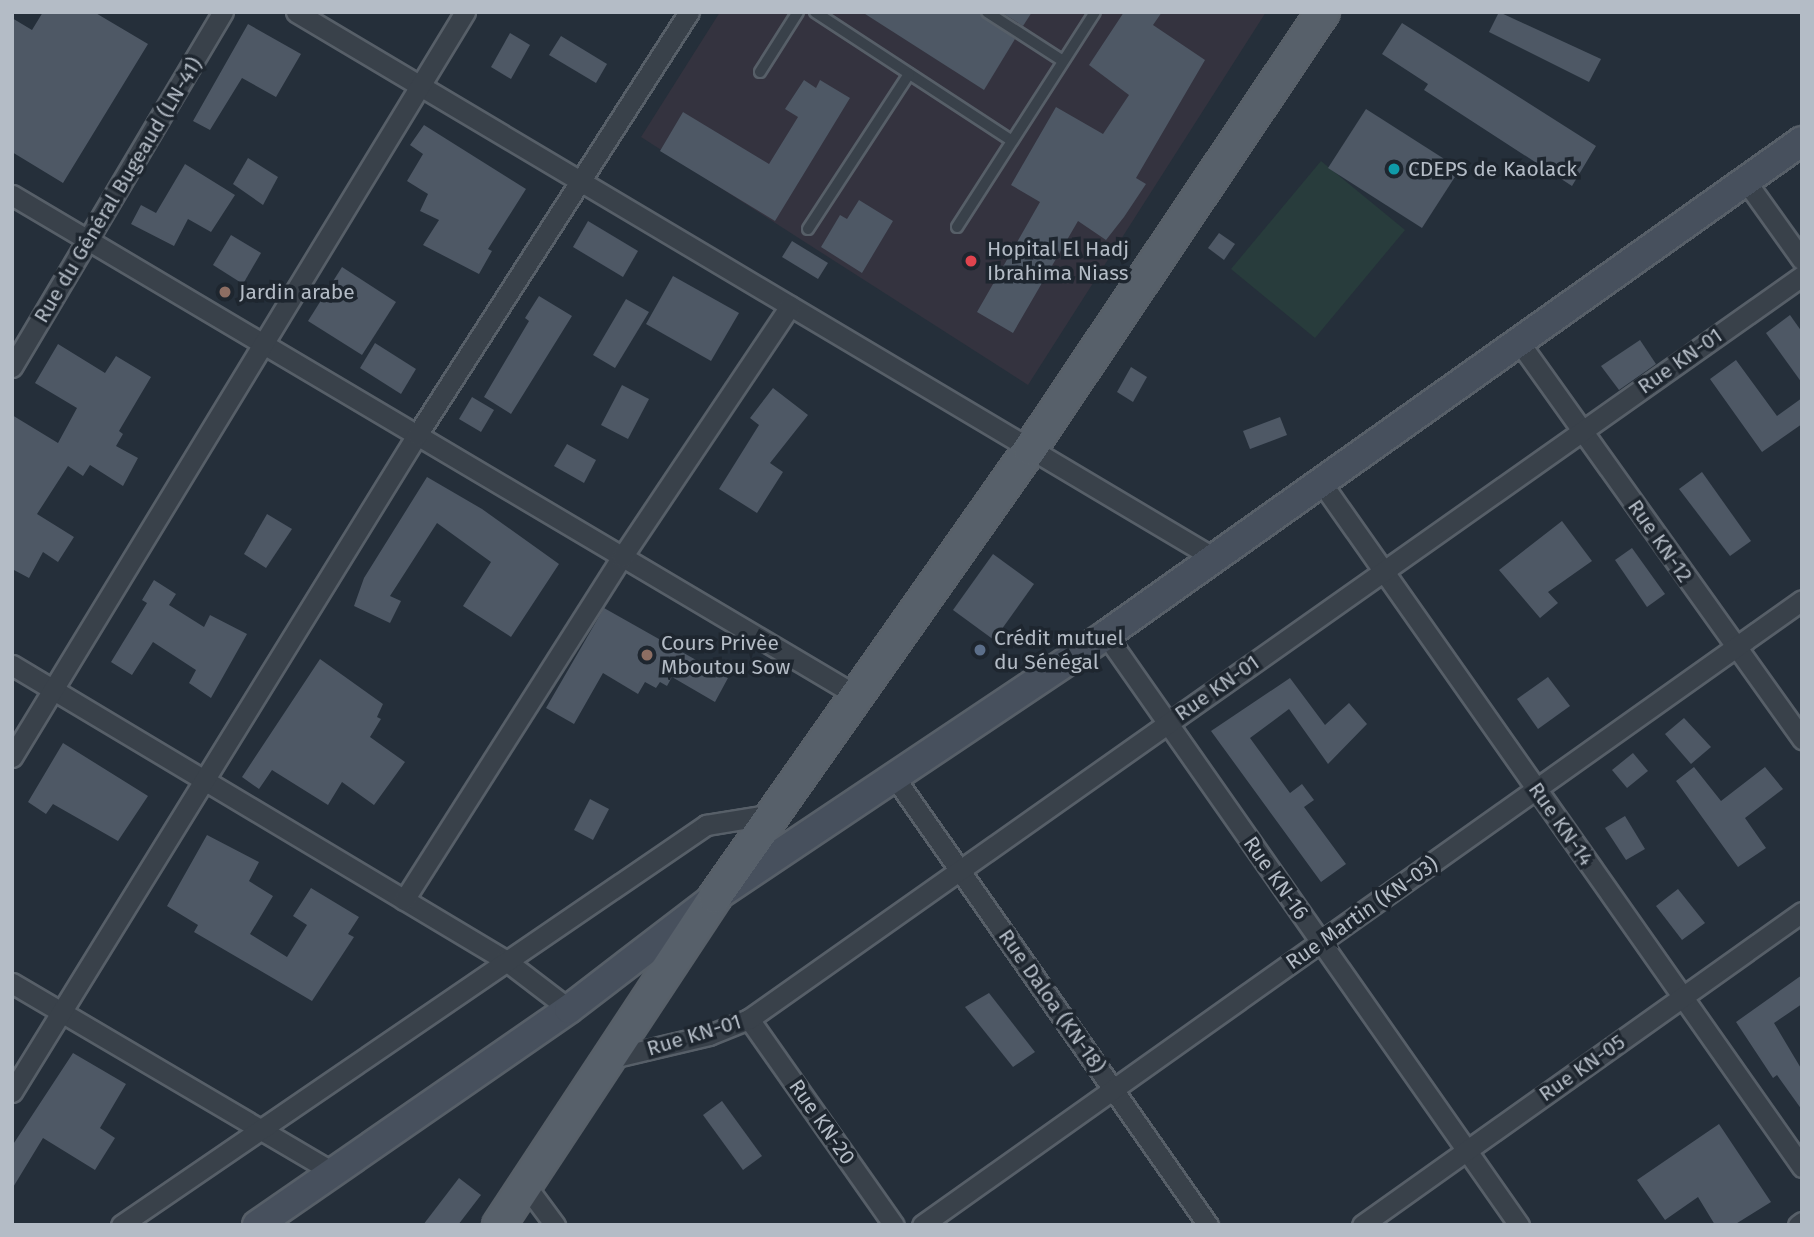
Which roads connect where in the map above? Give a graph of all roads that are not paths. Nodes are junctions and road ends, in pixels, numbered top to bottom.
1 (223, 12) edge
2 (296, 12) edge
3 (465, 12) edge
4 (689, 12) edge
5 (798, 12) edge
6 (815, 12) edge
7 (987, 12) edge
8 (1095, 12) edge
9 (1323, 12) edge
10 (1063, 61) junction
11 (760, 72) dead end
12 (909, 74) junction
13 (420, 86) junction
14 (1012, 141) junction
15 (1802, 141) edge
16 (1745, 180) junction
17 (581, 182) junction
18 (12, 195) edge
19 (957, 227) dead end
20 (808, 229) dead end
21 (88, 240) junction
22 (1802, 260) edge
23 (1802, 276) edge
24 (790, 306) junction
25 (1519, 342) junction
26 (263, 344) junction
27 (12, 367) edge
28 (1582, 431) junction
29 (417, 435) junction
30 (1030, 449) junction
31 (1321, 482) junction
32 (622, 557) junction
33 (1214, 558) junction
34 (1383, 571) junction
35 (1802, 600) edge
36 (1106, 635) junction
37 (1736, 647) junction
38 (12, 665) edge
39 (53, 690) junction
40 (854, 694) junction
41 (1168, 723) junction
42 (1802, 739) edge
43 (12, 757) edge
44 (895, 778) junction
45 (205, 780) junction
46 (1536, 789) junction
47 (774, 814) junction
48 (960, 870) junction
49 (715, 897) junction
50 (404, 900) junction
51 (1802, 912) edge
52 (1321, 942) junction
53 (505, 960) junction
54 (12, 983) edge
55 (1682, 997) junction
56 (569, 1009) junction
57 (61, 1012) junction
58 (749, 1019) junction
59 (612, 1058) junction
60 (1113, 1089) junction
61 (12, 1091) edge
62 (259, 1130) junction
63 (1467, 1150) junction
64 (1802, 1167) edge
65 (333, 1172) junction
66 (526, 1186) junction
67 (121, 1225) edge
68 (257, 1225) edge
69 (499, 1225) edge
70 (555, 1225) edge
71 (894, 1225) edge
72 (922, 1225) edge
73 (1208, 1225) edge
74 (1362, 1225) edge
75 (1519, 1225) edge

1 - 21 street, Rue du Général Bugeaud (LN-41)
2 - 13 street
3 - 13 street
4 - 17 street
5 - 11 lane
6 - 12 lane
7 - 10 lane
8 - 10 lane
9 - 30 main road
10 - 14 lane
12 - 14 lane
12 - 20 lane
13 - 17 street
13 - 26 street
14 - 19 lane
15 - 16 street
16 - 22 street
16 - 25 street
17 - 24 street
17 - 29 street
18 - 21 street
21 - 26 street
21 - 27 street, Rue du Général Bugeaud (LN-41)
23 - 28 street, Rue KN-01
24 - 30 street
24 - 32 street
25 - 28 street, Rue KN-12
25 - 31 street
26 - 29 street
26 - 39 street
28 - 34 street, Rue KN-01
28 - 37 street, Rue KN-12
29 - 32 street
29 - 45 street
30 - 33 street
30 - 40 main road
31 - 33 street
31 - 34 street, Rue KN-14
32 - 40 street
32 - 50 street
33 - 36 street
34 - 41 street, Rue KN-01
34 - 46 street, Rue KN-14
35 - 37 street, Rue Martin (KN-03)
36 - 41 street, Rue KN-16
36 - 44 street
37 - 42 street, Rue KN-12
37 - 46 street, Rue Martin (KN-03)
38 - 39 street
39 - 43 street
39 - 45 street
40 - 47 main road
41 - 48 street, Rue KN-01
41 - 52 street, Rue KN-16
44 - 48 street, Rue Daloa (KN-18)
44 - 49 street
45 - 50 street
45 - 57 street
46 - 52 street, Rue Martin (KN-03)
46 - 55 street, Rue KN-14
47 - 49 main road
47 - 53 street
48 - 58 street, Rue KN-01
48 - 60 street, Rue Daloa (KN-18)
49 - 56 street
49 - 59 main road
50 - 53 street
51 - 55 street, Rue KN-05
52 - 60 street, Rue Martin (KN-03)
52 - 63 street, Rue KN-16
53 - 56 street
53 - 62 street
54 - 57 street
55 - 63 street, Rue KN-05
55 - 64 street, Rue KN-14
56 - 65 street
57 - 61 street
57 - 62 street
58 - 59 street, Rue KN-01
58 - 71 street, Rue KN-20
59 - 66 main road
60 - 72 street, Rue Martin (KN-03)
60 - 73 street, Rue Daloa (KN-18)
62 - 65 street
62 - 67 street
63 - 74 street, Rue KN-05
63 - 75 street, Rue KN-16
65 - 68 street
66 - 69 main road
66 - 70 street

